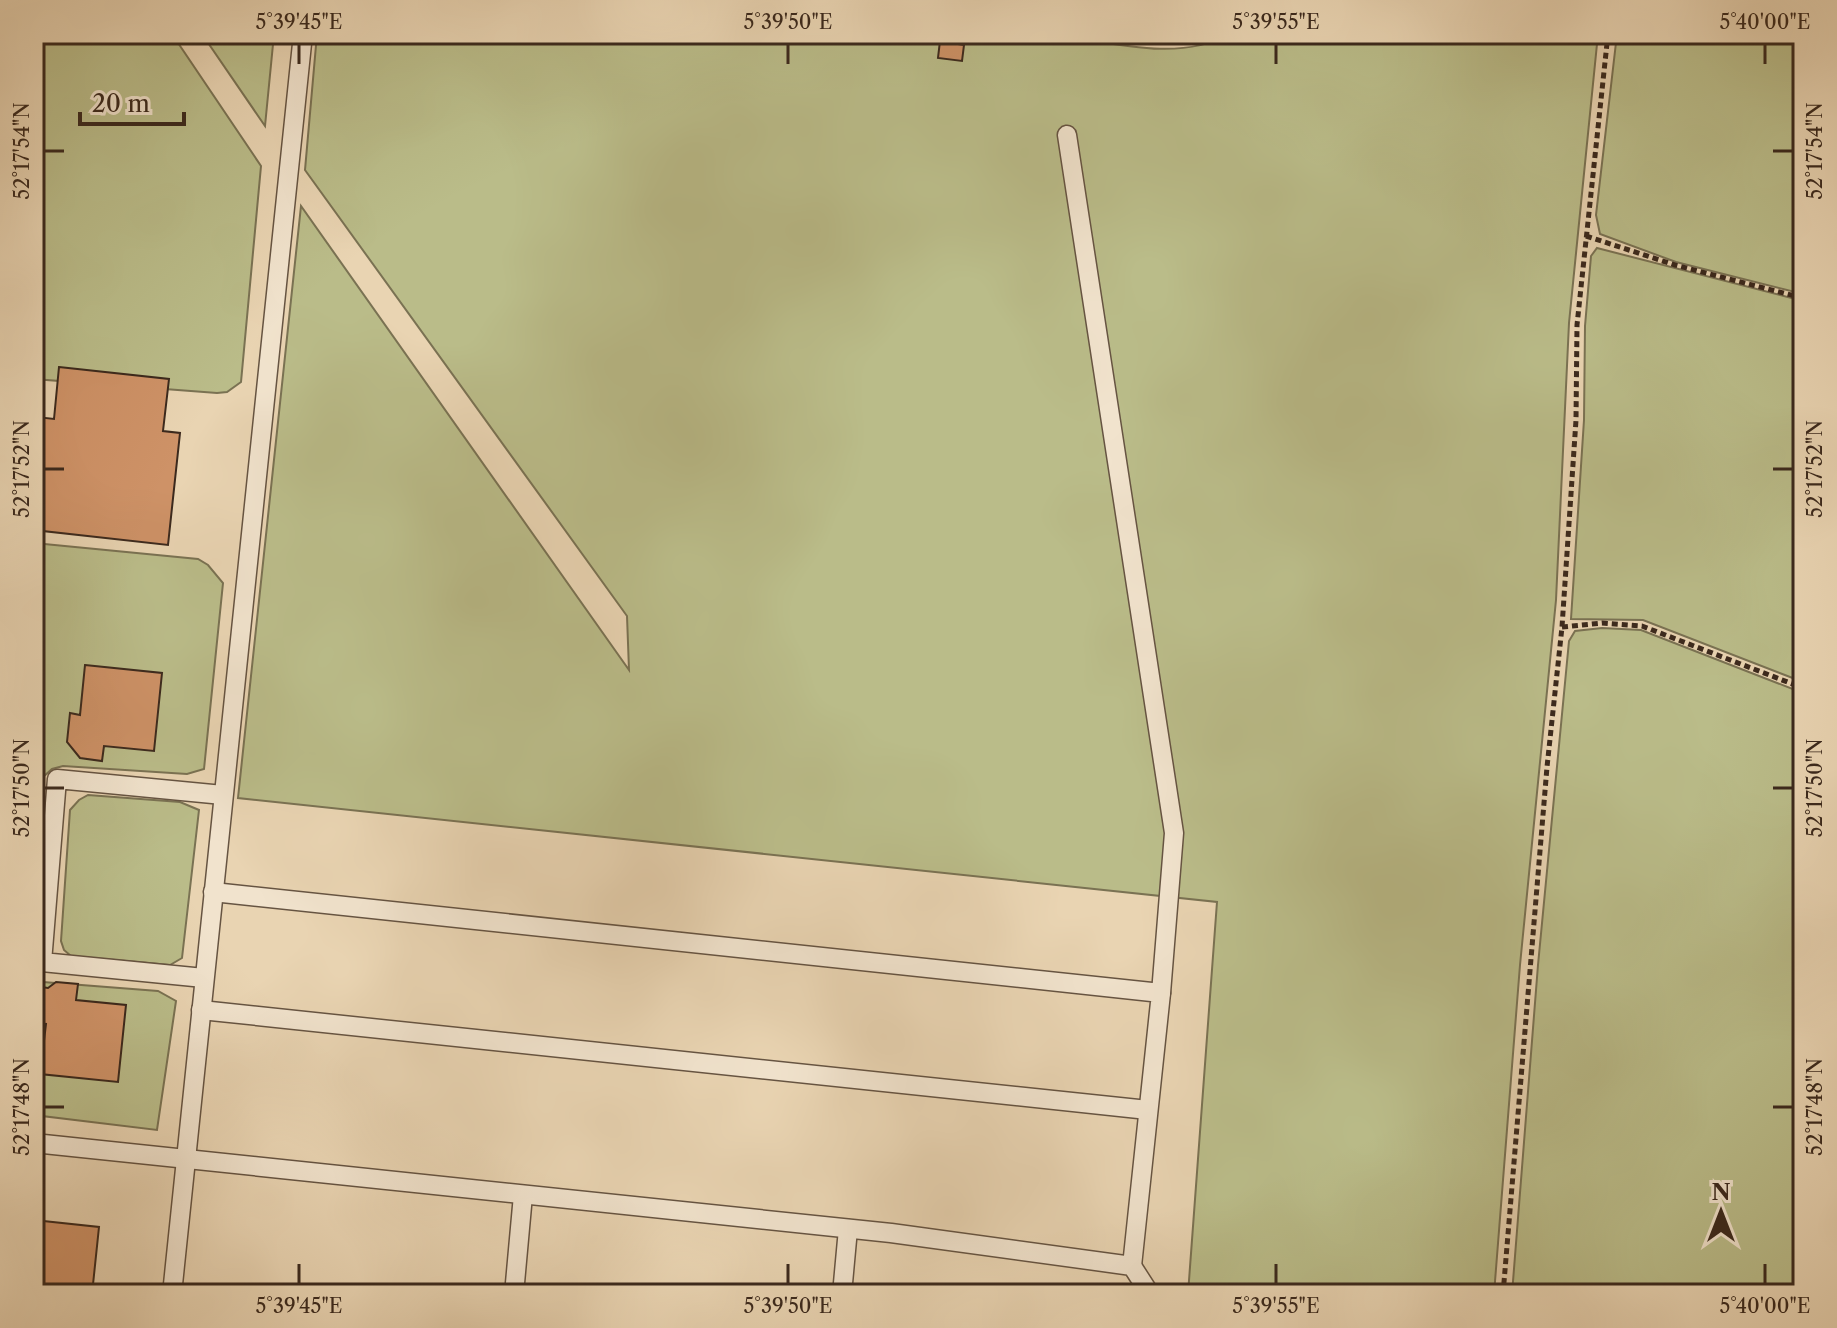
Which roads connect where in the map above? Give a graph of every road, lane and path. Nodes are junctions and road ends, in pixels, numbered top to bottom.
1 (303, 34) edge
2 (1608, 34) edge
3 (1067, 135) dead end
4 (1586, 236) junction
5 (1803, 298) edge
6 (1562, 627) junction
7 (1803, 688) edge
8 (223, 795) junction
9 (213, 892) junction
10 (204, 978) junction
11 (1161, 993) junction
12 (201, 1010) junction
13 (1148, 1110) junction
14 (34, 1143) edge
15 (185, 1160) junction
16 (523, 1195) junction
17 (848, 1229) junction
18 (1132, 1266) junction
19 (172, 1294) edge
20 (514, 1294) edge
21 (842, 1294) edge
22 (1150, 1294) edge
23 (1503, 1294) edge

1 - 8 lane
2 - 4 path
3 - 11 lane
4 - 5 path
4 - 6 path
6 - 7 path
6 - 23 path
8 - 9 lane
8 - 10 lane
9 - 10 lane
9 - 11 lane
10 - 12 lane
11 - 13 lane
12 - 13 lane
12 - 15 lane
13 - 18 lane
14 - 15 lane
15 - 16 lane
15 - 19 lane
16 - 17 lane
16 - 20 lane
17 - 18 lane
17 - 21 lane
18 - 22 lane

